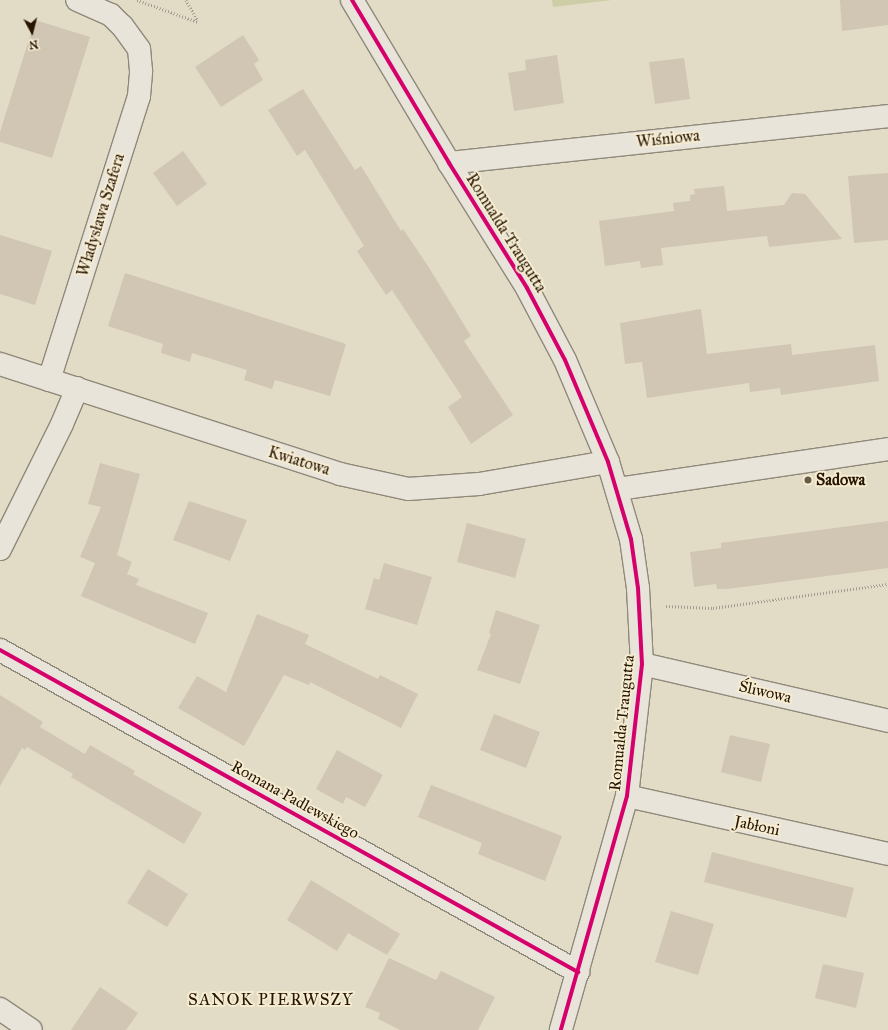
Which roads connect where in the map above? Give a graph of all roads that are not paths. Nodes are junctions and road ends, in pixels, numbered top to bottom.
1 (76, 0) edge
2 (352, 0) edge
3 (888, 116) edge
4 (448, 163) junction
5 (0, 364) edge
6 (49, 380) junction
7 (77, 388) junction
8 (888, 449) edge
9 (608, 462) junction
10 (618, 489) junction
11 (0, 549) edge
12 (0, 650) edge
13 (642, 664) junction
14 (888, 721) edge
15 (627, 796) junction
16 (888, 854) edge
17 (578, 972) junction
18 (0, 1010) edge
19 (31, 1030) edge
20 (561, 1030) edge

1 - 6 street, Władysława Szafera
2 - 4 street, Romualda Traugutta
3 - 4 street, Wiśniowa
4 - 9 street, Romualda Traugutta
5 - 6 street, Kwiatowa
6 - 7 street, Kwiatowa
7 - 9 street, Kwiatowa
7 - 11 street
8 - 10 street
9 - 10 street, Romualda Traugutta
10 - 13 street, Romualda Traugutta
12 - 17 street, Romana Padlewskiego
13 - 14 street, Śliwowa
13 - 15 street, Romualda Traugutta
15 - 16 street, Jabłoni
15 - 17 street, Romualda Traugutta
17 - 20 street, Romualda Traugutta
18 - 19 street

